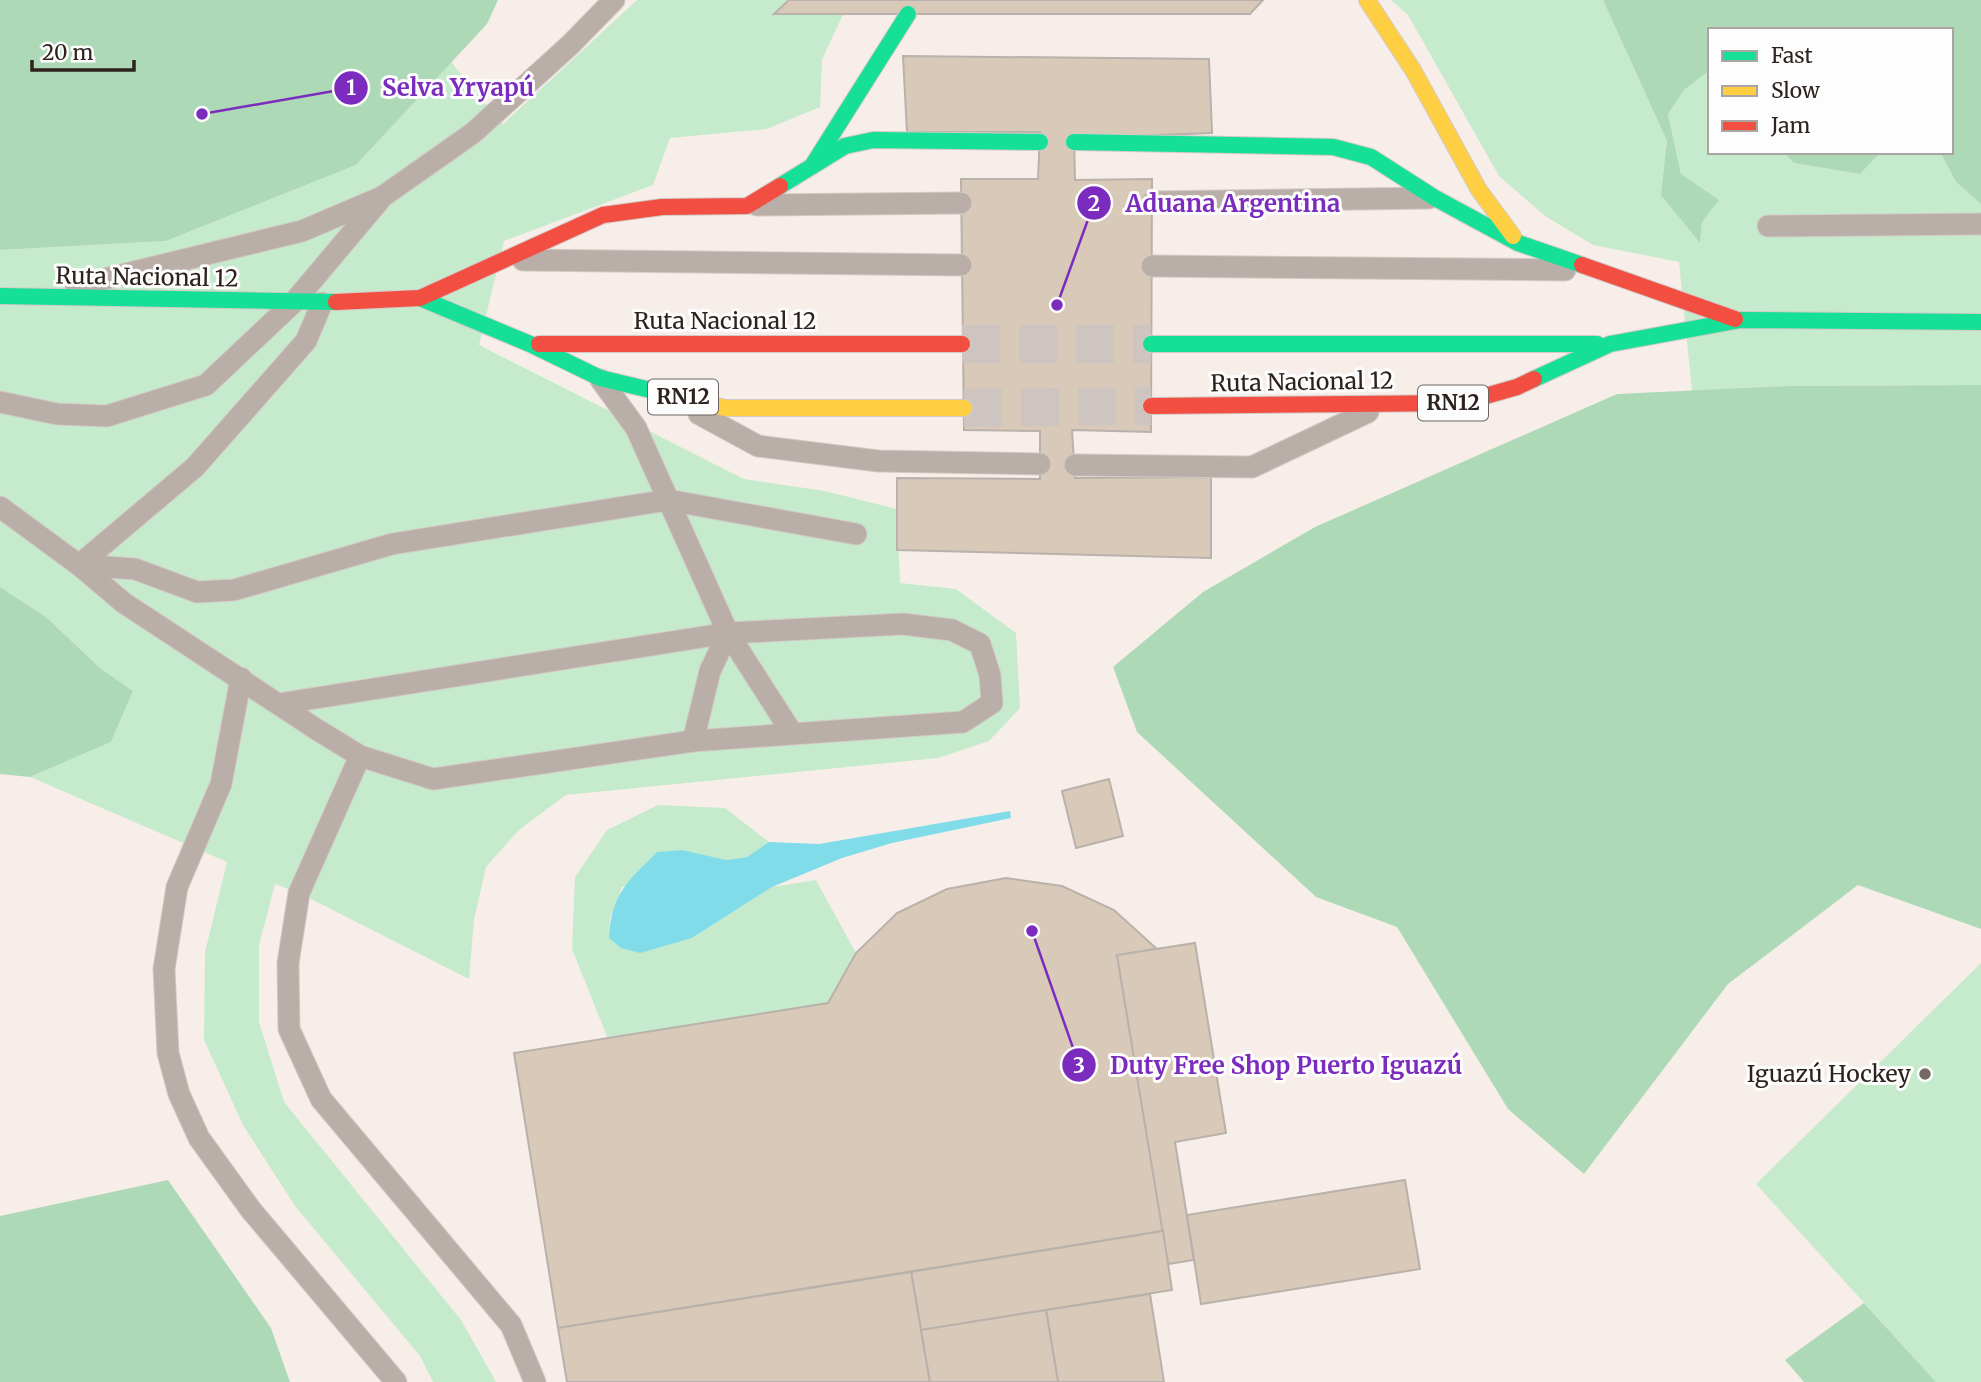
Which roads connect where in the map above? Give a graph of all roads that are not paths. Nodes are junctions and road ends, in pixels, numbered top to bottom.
1 (614, 0) edge
2 (1367, 0) edge
3 (908, 14) dead end
4 (1040, 142) dead end
5 (1074, 142) dead end
6 (813, 165) junction
7 (382, 197) junction
8 (1435, 198) junction
9 (1152, 202) dead end
10 (961, 204) dead end
11 (747, 206) junction
12 (1981, 224) edge
13 (1768, 226) dead end
14 (1518, 243) junction
15 (501, 260) junction
16 (961, 265) dead end
17 (1152, 266) dead end
18 (1599, 270) junction
19 (0, 296) edge
20 (29, 297) junction
21 (420, 298) junction
22 (294, 302) junction
23 (322, 303) junction
24 (1741, 320) junction
25 (1981, 321) edge
26 (530, 344) junction
27 (962, 344) tunnel mouth
28 (1151, 344) tunnel mouth
29 (1610, 344) junction
30 (600, 378) junction
31 (654, 390) junction
32 (0, 402) edge
33 (1385, 404) junction
34 (1151, 406) tunnel mouth
35 (964, 408) tunnel mouth
36 (1040, 464) dead end
37 (1075, 465) dead end
38 (668, 500) junction
39 (0, 507) edge
40 (856, 534) dead end
41 (79, 565) junction
42 (728, 633) junction
43 (241, 678) junction
44 (278, 704) junction
45 (792, 733) junction
46 (693, 741) junction
47 (360, 755) junction
48 (396, 1382) edge
49 (535, 1382) edge

1 - 7 lane
2 - 14 highway
3 - 6 highway
4 - 6 highway
5 - 8 highway, RN12
6 - 11 highway
7 - 20 lane
7 - 22 lane
8 - 9 lane
8 - 14 highway, RN12
10 - 11 lane
11 - 15 highway, Ruta Nacional 12 / RN12
12 - 13 lane
14 - 18 highway, RN12
15 - 16 lane
15 - 21 highway, Ruta Nacional 12 / RN12
17 - 18 lane
18 - 24 highway, RN12
19 - 20 highway, Ruta Nacional 12 / RN12
20 - 22 highway, Ruta Nacional 12 / RN12
21 - 23 highway, Ruta Nacional 12 / RN12
21 - 26 highway, Ruta Nacional 12 / RN12
22 - 23 highway, Ruta Nacional 12 / RN12
22 - 32 lane
23 - 41 lane
24 - 25 highway, RN12
24 - 29 highway, Ruta Nacional 12 / RN12
26 - 27 highway, Ruta Nacional 12 / RN12
26 - 30 highway, Ruta Nacional 12 / RN12
28 - 29 highway, Ruta Nacional 12 / RN12
29 - 33 highway, Ruta Nacional 12 / RN12
30 - 31 highway, Ruta Nacional 12 / RN12
30 - 38 lane
31 - 35 highway, Ruta Nacional 12 / RN12
31 - 36 lane
33 - 34 highway, Ruta Nacional 12 / RN12
33 - 37 lane
38 - 40 lane
38 - 41 lane
38 - 42 lane
39 - 41 lane
41 - 43 lane
42 - 44 lane
42 - 45 lane
42 - 45 lane
42 - 46 lane
43 - 44 lane
43 - 48 lane
44 - 47 lane
45 - 46 lane
46 - 47 lane
47 - 49 lane

